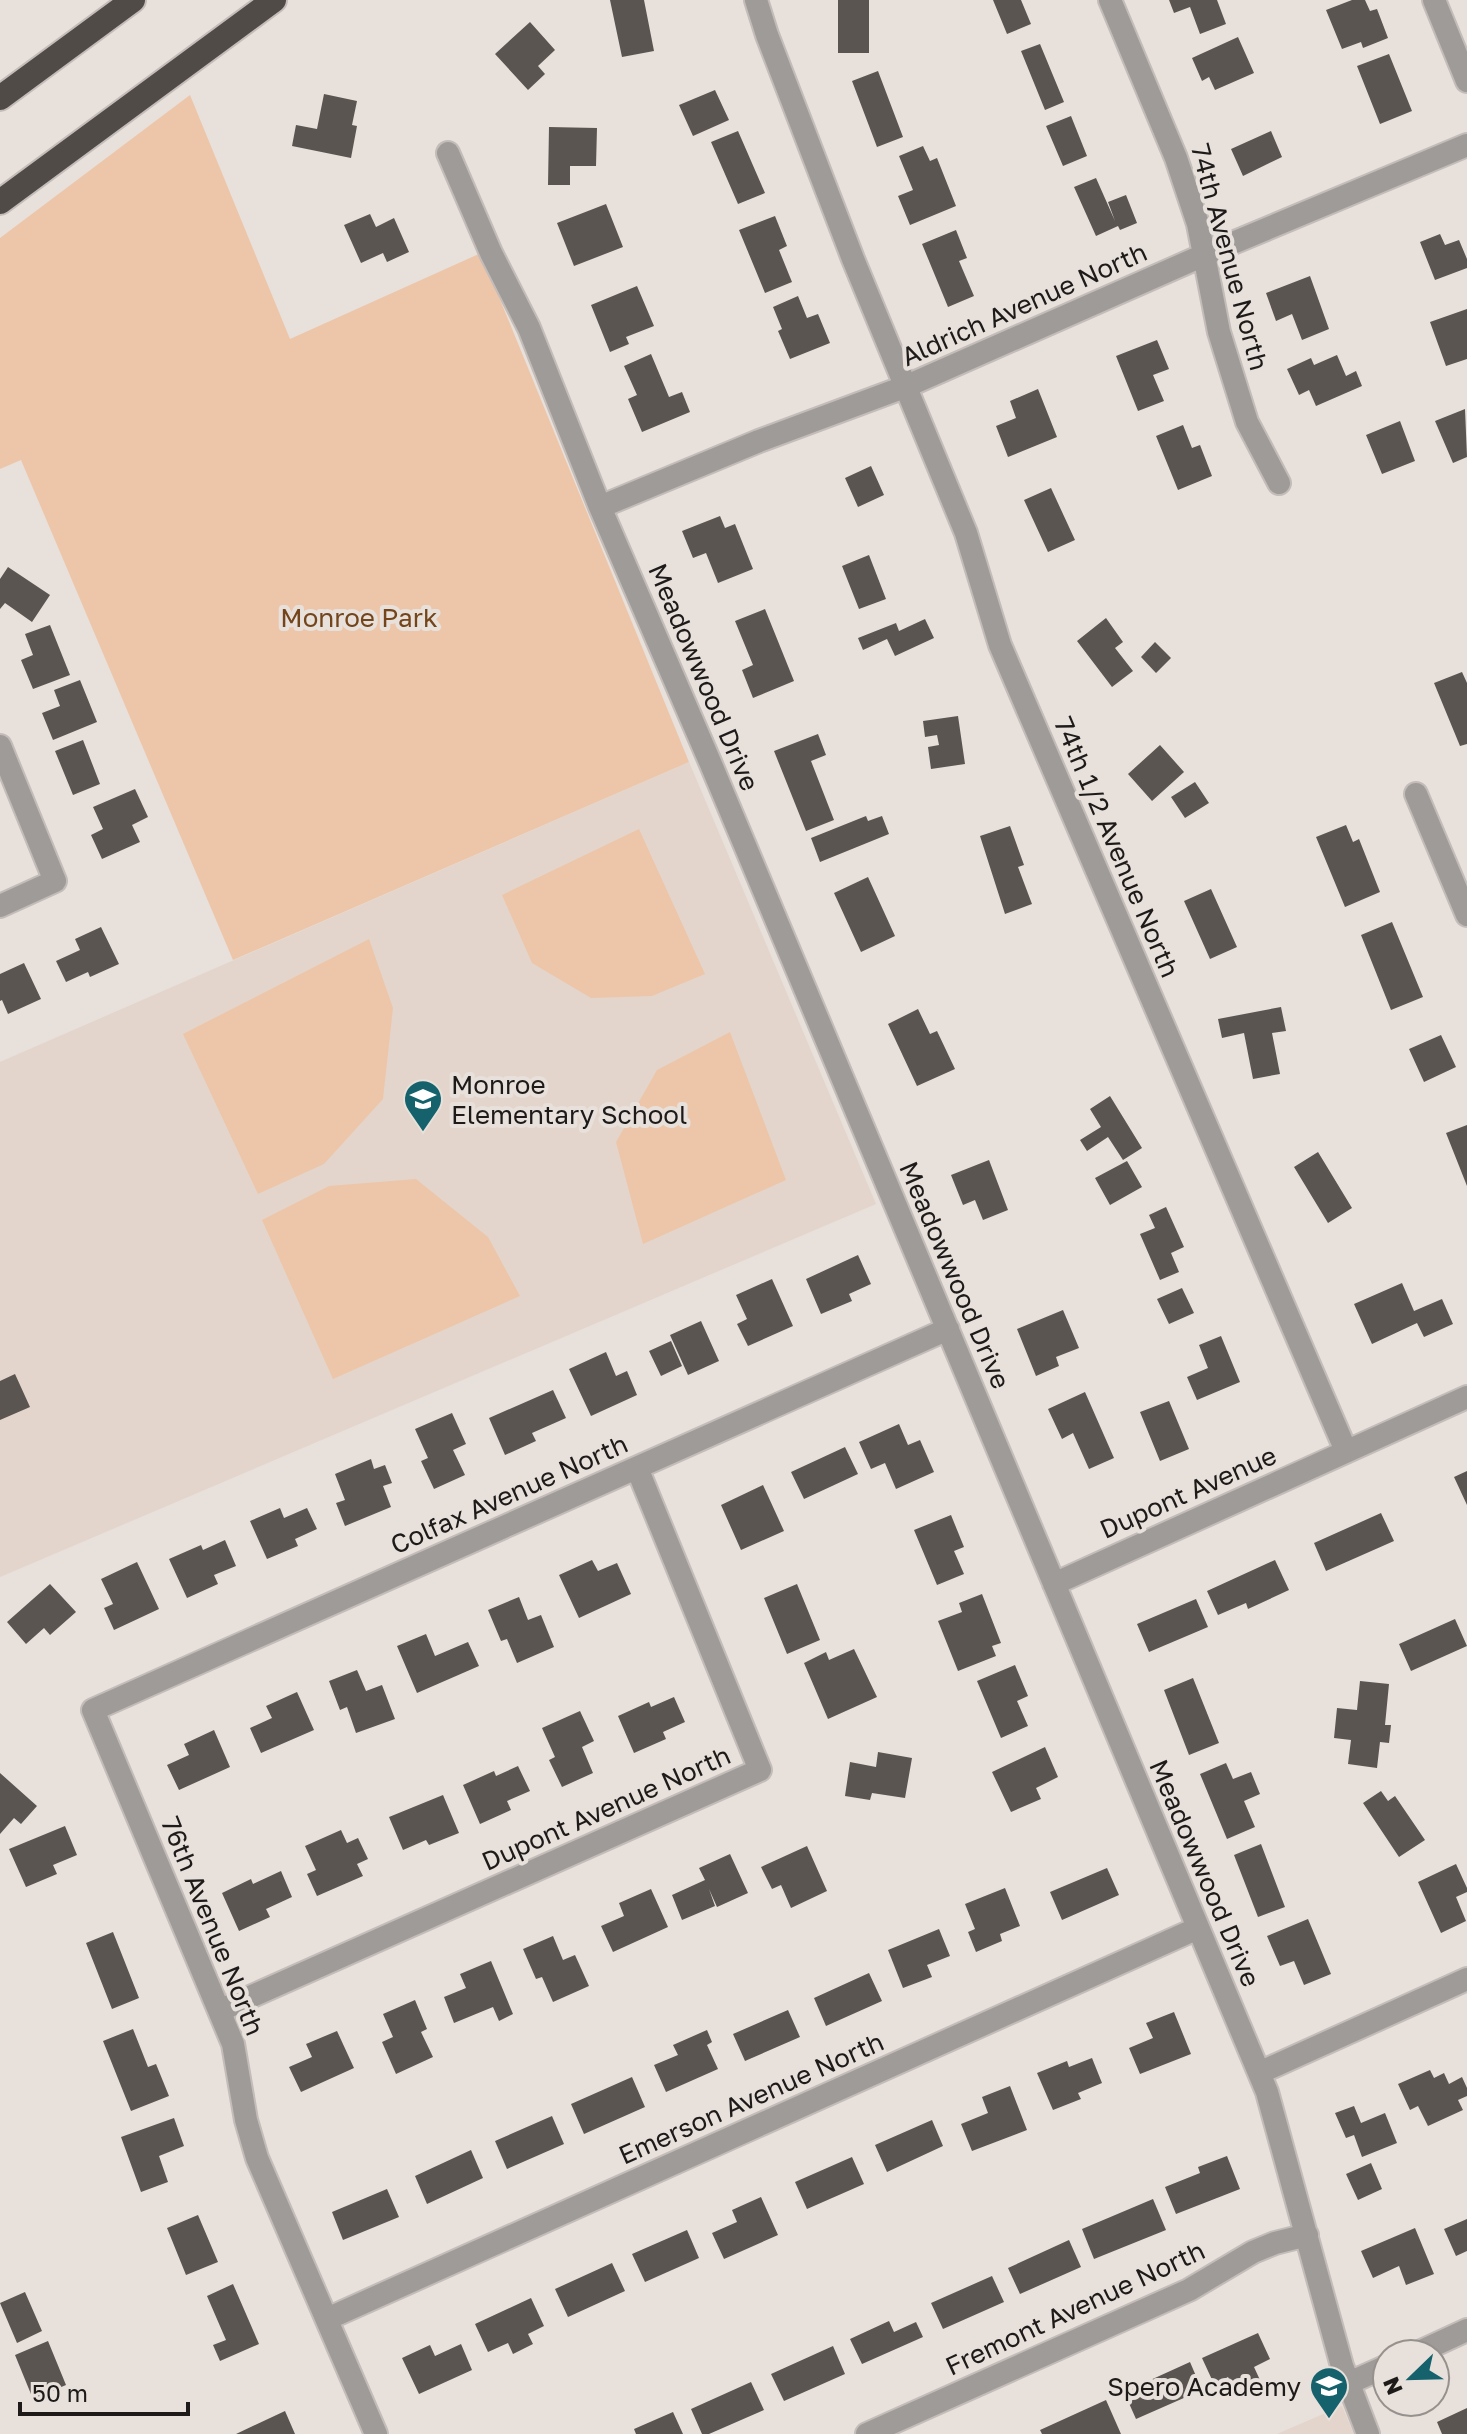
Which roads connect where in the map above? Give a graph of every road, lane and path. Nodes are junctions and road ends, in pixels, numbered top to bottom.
1 (133, 0) edge
2 (274, 0) edge
3 (756, 0) edge
4 (1110, 0) edge
5 (1434, 0) edge
6 (1467, 81) edge
7 (0, 98) edge
8 (1467, 145) edge
9 (448, 153) dead end
10 (0, 202) edge
11 (1204, 255) junction
12 (907, 386) junction
13 (1279, 483) dead end
14 (600, 507) junction
15 (0, 746) edge
16 (1416, 794) dead end
17 (0, 906) edge
18 (1467, 915) edge
19 (948, 1329) junction
20 (1467, 1397) edge
21 (1346, 1451) junction
22 (637, 1468) junction
23 (1054, 1584) junction
24 (93, 1710) joint
25 (1198, 1928) junction
26 (1467, 1979) edge
27 (221, 2010) junction
28 (1259, 2073) junction
29 (1307, 2235) junction
30 (327, 2319) junction
31 (1371, 2373) edge
32 (1349, 2383) junction
33 (376, 2434) edge
34 (867, 2434) edge
35 (1368, 2434) edge

1 - 7 highway
2 - 10 highway
3 - 12 street, 74th 1/2 Avenue North
4 - 11 street, 74th Avenue North
5 - 6 street
8 - 11 street, Aldrich Avenue North
9 - 14 street, Meadowwood Drive
11 - 12 street, Aldrich Avenue North
11 - 13 street, 74th Avenue North
12 - 14 street, Aldrich Avenue North
12 - 21 street, 74th 1/2 Avenue North
14 - 19 street, Meadowwood Drive
15 - 17 street
16 - 18 street
19 - 22 street, Colfax Avenue North
19 - 23 street, Meadowwood Drive
20 - 21 street
21 - 23 street, Dupont Avenue
22 - 24 street, Colfax Avenue North
22 - 27 street, Dupont Avenue North
23 - 25 street, Meadowwood Drive
24 - 27 street, 76th Avenue North
25 - 28 street, Meadowwood Drive
25 - 30 street, Emerson Avenue North
26 - 28 street
27 - 30 street, 76th Avenue North
28 - 29 street, Meadowwood Drive
29 - 32 street, Meadowwood Drive
29 - 34 street, Fremont Avenue North
30 - 33 street, 76th Avenue North
31 - 32 street
32 - 35 street, Meadowwood Drive

